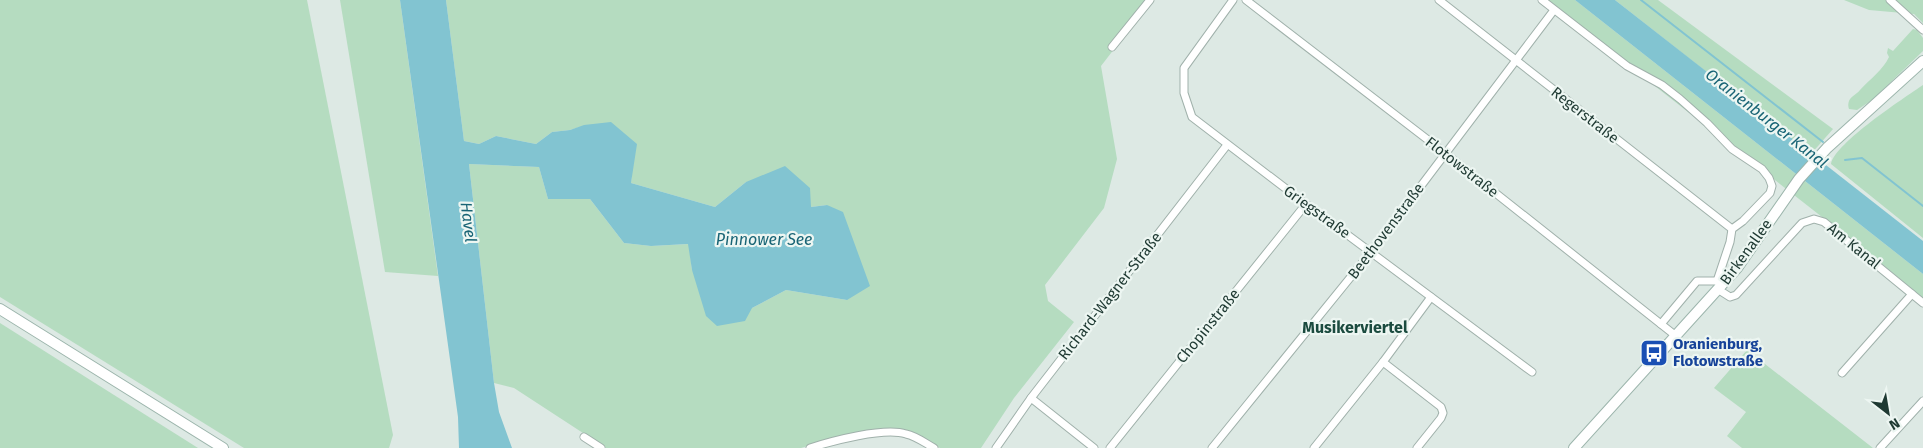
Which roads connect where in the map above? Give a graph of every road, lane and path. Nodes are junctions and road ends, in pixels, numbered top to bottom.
1 (1150, 0) edge
2 (1232, 0) edge
3 (1246, 0) edge
4 (1439, 0) edge
5 (1542, 0) edge
6 (1890, 0) edge
7 (1554, 10) junction
8 (1923, 30) edge
9 (1112, 47) dead end
10 (1517, 61) junction
11 (1923, 61) edge
12 (1227, 145) junction
13 (1445, 153) junction
14 (1306, 204) junction
15 (1732, 229) junction
16 (1371, 252) junction
17 (1719, 285) junction
18 (1912, 294) junction
19 (1431, 298) junction
20 (1923, 302) edge
21 (0, 309) edge
22 (1661, 324) junction
23 (1676, 336) junction
24 (1383, 362) junction
25 (1532, 372) dead end
26 (1842, 373) dead end
27 (1031, 398) junction
28 (1923, 401) edge
29 (584, 437) dead end
30 (223, 448) edge
31 (601, 448) edge
32 (810, 448) edge
33 (934, 448) edge
34 (996, 448) edge
35 (1094, 448) edge
36 (1110, 448) edge
37 (1212, 448) edge
38 (1314, 448) edge
39 (1417, 448) edge
40 (1574, 448) edge
41 (1880, 448) edge

1 - 9 street
2 - 12 street, Griegstraße
3 - 13 street, Flotowstraße
4 - 10 street, Regerstraße
5 - 7 street
6 - 8 street
7 - 10 street, Beethovenstraße
7 - 15 street
10 - 13 street, Beethovenstraße
10 - 15 street, Regerstraße
11 - 17 street, Birkenallee
12 - 14 street, Griegstraße
12 - 27 street, Richard-Wagner-Straße
13 - 16 street, Beethovenstraße
13 - 22 street, Flotowstraße
14 - 16 street, Griegstraße
14 - 36 street, Chopinstraße
15 - 17 street
16 - 19 street, Griegstraße
16 - 37 street, Beethovenstraße
17 - 18 street, Am Kanal
17 - 22 street
17 - 23 street, Birkenallee
18 - 20 street, Am Kanal
18 - 26 street
19 - 24 street
19 - 25 street, Griegstraße
21 - 30 street
22 - 23 street, Flotowstraße
23 - 40 street, Birkenallee
24 - 38 street
24 - 39 street
27 - 34 street, Richard-Wagner-Straße
27 - 35 street
28 - 41 street
29 - 31 street
32 - 33 street

